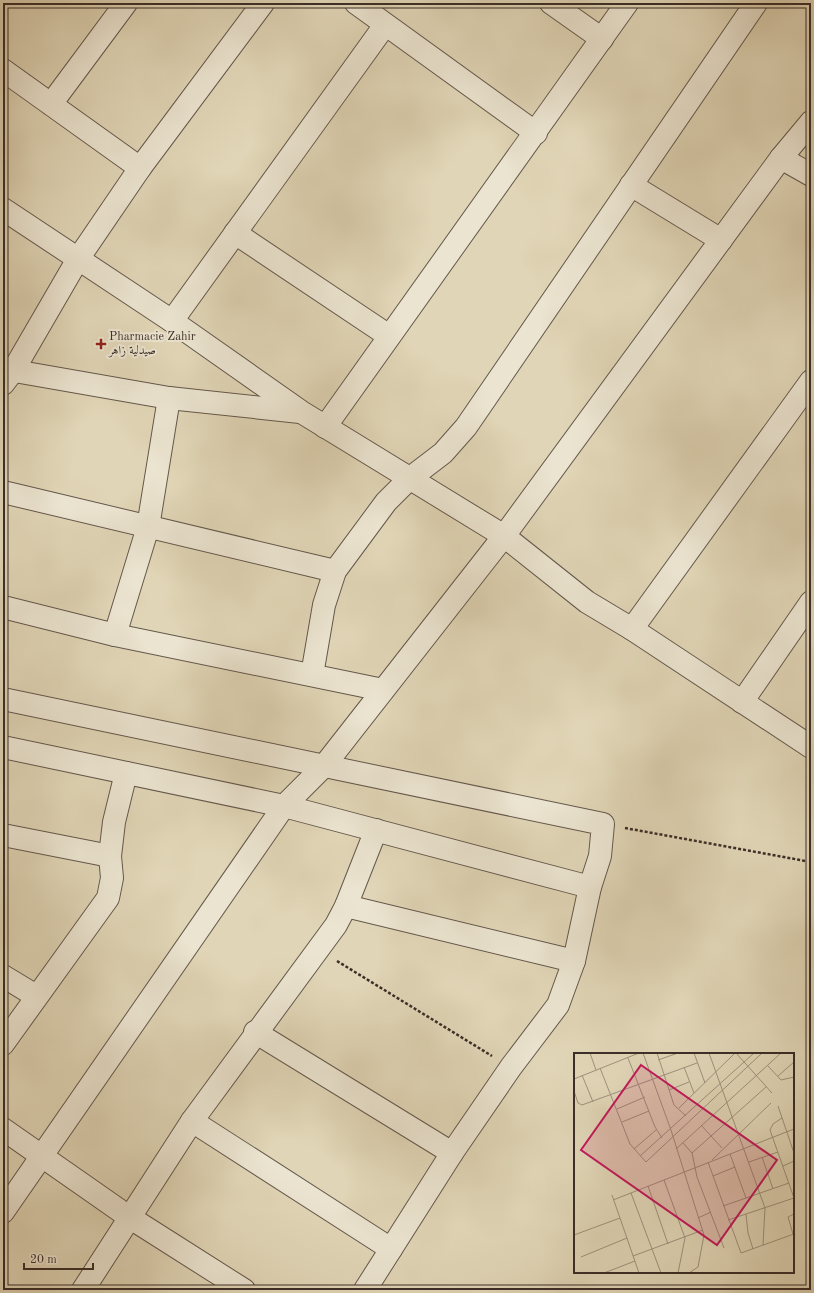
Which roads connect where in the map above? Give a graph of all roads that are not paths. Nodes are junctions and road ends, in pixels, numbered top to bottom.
1 (126, 3) edge
2 (263, 3) edge
3 (356, 3) edge
4 (551, 3) edge
5 (627, 3) edge
6 (756, 3) edge
7 (385, 24) junction
8 (602, 39) junction
9 (3, 70) edge
10 (51, 104) junction
11 (811, 122) edge
12 (536, 133) junction
13 (781, 158) junction
14 (140, 168) junction
15 (811, 175) edge
16 (631, 185) junction
17 (3, 209) edge
18 (235, 233) junction
19 (721, 240) junction
20 (78, 259) junction
21 (172, 321) junction
22 (388, 336) junction
23 (6, 375) edge
24 (811, 381) edge
25 (169, 398) junction
26 (303, 412) junction
27 (325, 427) junction
28 (409, 479) junction
29 (3, 492) edge
30 (148, 527) junction
31 (504, 536) junction
32 (335, 571) junction
33 (811, 602) edge
34 (3, 607) edge
35 (632, 629) junction
36 (115, 635) junction
37 (312, 675) junction
38 (382, 690) junction
39 (3, 699) edge
40 (742, 702) junction
41 (3, 747) edge
42 (811, 747) edge
43 (324, 766) junction
44 (126, 773) junction
45 (284, 806) junction
46 (376, 830) junction
47 (3, 835) edge
48 (110, 856) junction
49 (590, 887) junction
50 (346, 906) junction
51 (574, 961) junction
52 (3, 976) edge
53 (36, 996) junction
54 (256, 1032) junction
55 (3, 1044) edge
56 (192, 1121) junction
57 (3, 1129) edge
58 (452, 1153) junction
59 (42, 1156) junction
60 (3, 1212) edge
61 (129, 1217) junction
62 (391, 1248) junction
63 (83, 1290) edge
64 (244, 1290) edge
65 (364, 1290) edge

1 - 10 street
2 - 14 street
3 - 7 street
4 - 8 street
5 - 8 street
6 - 16 street
7 - 12 street
7 - 18 street
8 - 12 street
9 - 10 street
10 - 14 street
11 - 13 street
12 - 22 street
13 - 15 street
13 - 19 street
14 - 20 street
16 - 19 street
16 - 28 street
17 - 20 street
18 - 21 street
18 - 22 street
19 - 31 street
20 - 21 street
20 - 23 street
21 - 26 street
22 - 27 street
23 - 25 street
24 - 35 street
25 - 26 street
25 - 30 street
26 - 27 street
27 - 28 street
28 - 31 street
28 - 32 street
29 - 30 street
30 - 32 street
30 - 36 street
31 - 35 street
31 - 38 street
32 - 37 street
33 - 40 street
34 - 36 street
35 - 40 street
36 - 37 street
37 - 38 street
38 - 43 street
39 - 43 street
40 - 42 street
41 - 44 street
43 - 45 street
43 - 49 street
44 - 45 street
44 - 48 street
45 - 46 street
45 - 59 street
46 - 49 street
46 - 50 street
47 - 48 street
48 - 53 street
49 - 51 street
50 - 51 street
50 - 54 street
51 - 58 street
52 - 53 street
53 - 55 street
54 - 56 street
54 - 58 street
56 - 61 street
56 - 62 street
57 - 59 street
58 - 62 street
59 - 60 street
59 - 61 street
61 - 63 street
61 - 64 street
62 - 65 street

